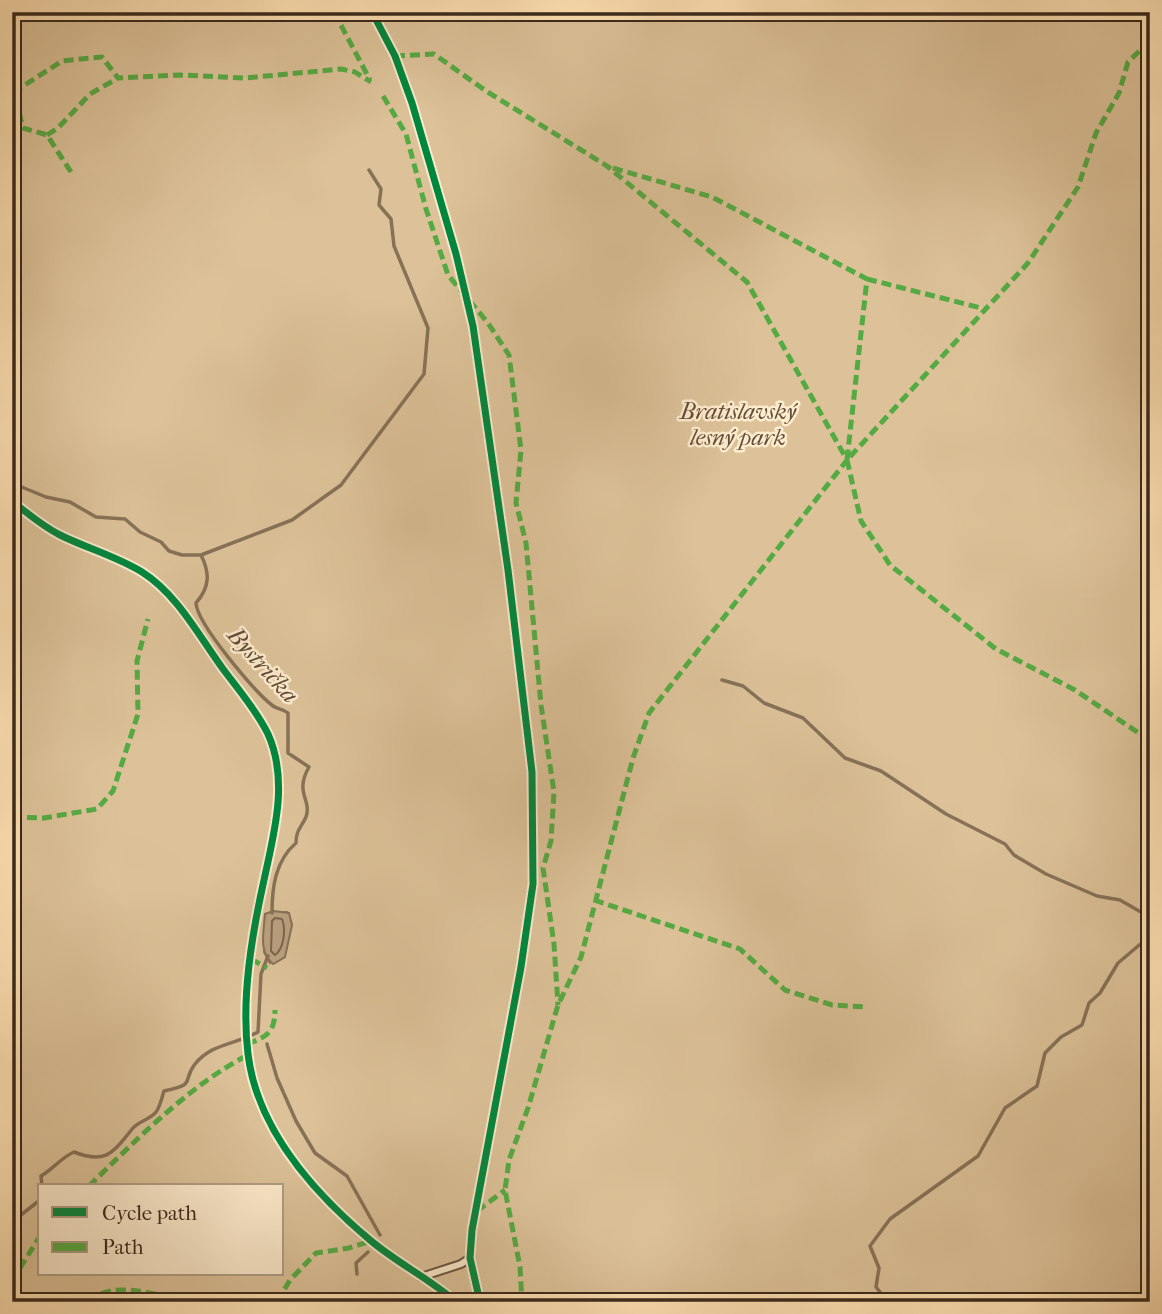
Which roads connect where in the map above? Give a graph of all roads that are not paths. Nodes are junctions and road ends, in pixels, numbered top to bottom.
1 (372, 12) edge
2 (12, 501) edge
3 (470, 1258) junction
4 (421, 1277) junction
5 (456, 1302) edge
6 (480, 1302) edge

1 - 3 lane
2 - 4 lane
3 - 4 lane
3 - 6 lane
4 - 5 lane

